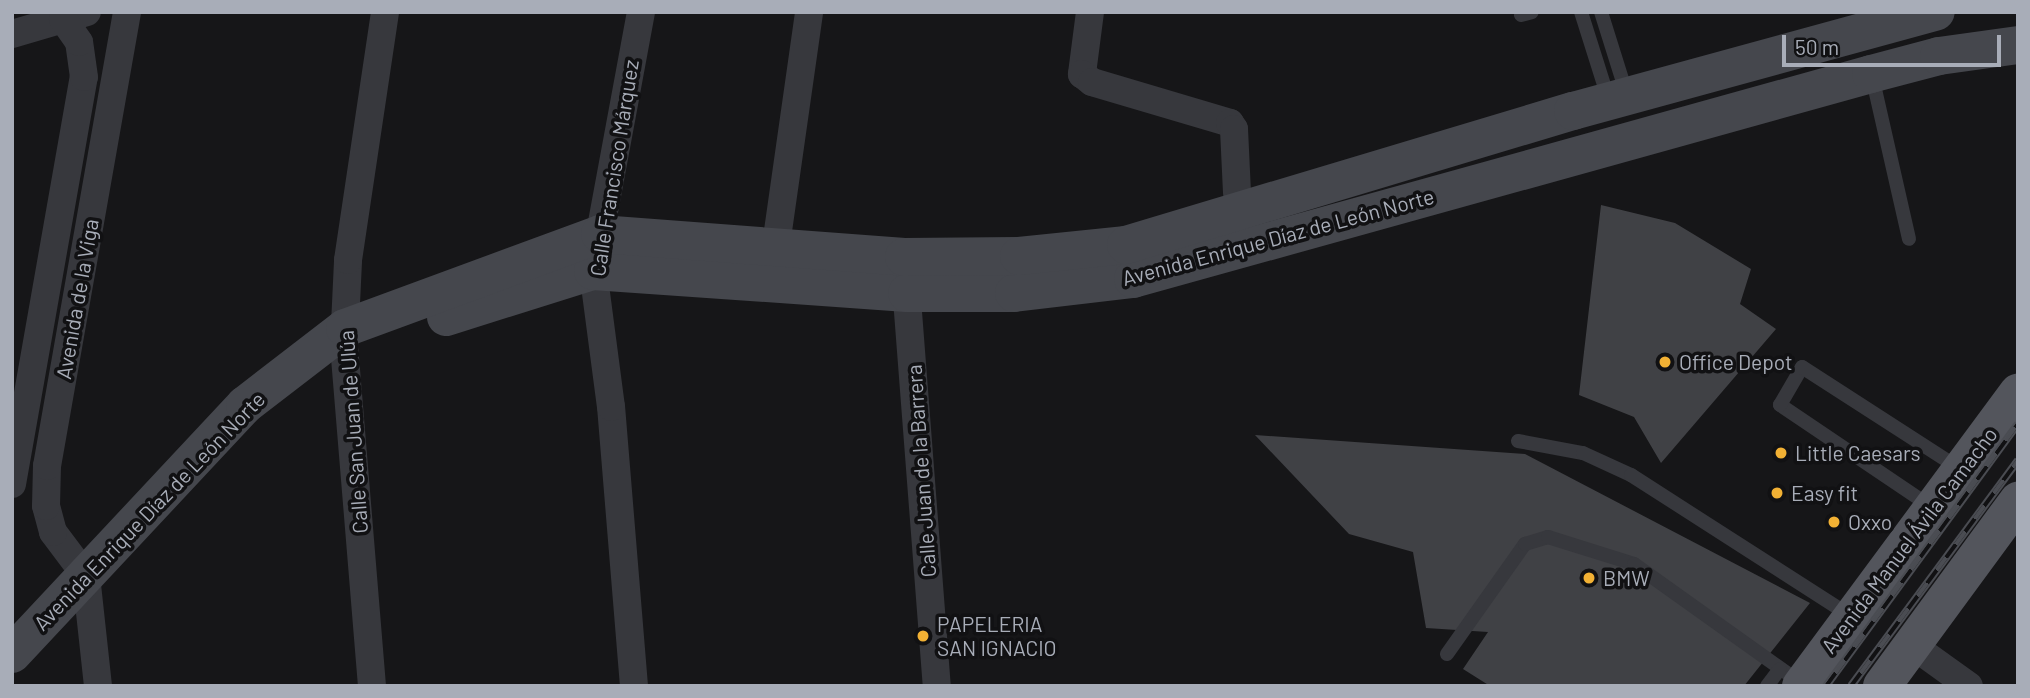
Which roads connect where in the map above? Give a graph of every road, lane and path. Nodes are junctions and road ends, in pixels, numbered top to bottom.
1 (127, 12) edge
2 (385, 12) edge
3 (641, 12) edge
4 (809, 12) edge
5 (1090, 12) edge
6 (1581, 12) edge
7 (1601, 12) edge
8 (1937, 12) edge
9 (75, 16) edge
10 (12, 34) edge
11 (2018, 45) edge
12 (1940, 56) junction
13 (1871, 74) junction
14 (1618, 99) junction
15 (1237, 193) dead end
16 (600, 234) junction
17 (1909, 239) dead end
18 (773, 264) junction
19 (593, 271) junction
20 (905, 275) junction
21 (337, 340) junction
22 (2018, 393) edge
23 (1518, 441) dead end
24 (1961, 470) junction
25 (12, 484) edge
26 (2018, 501) edge
27 (1933, 508) junction
28 (86, 576) junction
29 (1852, 617) junction
30 (1912, 645) junction
31 (12, 654) edge
32 (1447, 654) dead end
33 (1787, 681) edge
34 (98, 686) edge
35 (372, 686) edge
36 (634, 686) edge
37 (937, 686) edge
38 (1882, 686) edge
39 (1969, 686) edge

1 - 28 street, Avenida de la Viga
2 - 21 street, Calle San Juan de Ulúa
3 - 16 street, Calle Francisco Márquez
4 - 18 street
5 - 15 street
6 - 14 lane
7 - 14 lane
8 - 12 street
8 - 14 main road, Avenida Enrique Díaz de León Norte
9 - 10 street
9 - 25 street, Avenida de la Viga
11 - 12 main road, Avenida Enrique Díaz de León Norte
12 - 13 main road, Avenida Enrique Díaz de León Norte
13 - 17 lane
13 - 20 main road, Avenida Enrique Díaz de León Norte
14 - 20 main road, Avenida Enrique Díaz de León Norte
16 - 18 main road, Avenida Enrique Díaz de León Norte
16 - 19 street, Calle Francisco Márquez
16 - 21 main road, Avenida Enrique Díaz de León Norte
18 - 19 main road, Avenida Enrique Díaz de León Norte
18 - 20 main road, Avenida Enrique Díaz de León Norte
19 - 21 main road, Avenida Enrique Díaz de León Norte
19 - 36 street, Calle Francisco Márquez
20 - 37 street, Calle Juan de la Barrera
21 - 28 main road, Avenida Enrique Díaz de León Norte
21 - 35 street, Calle San Juan de Ulúa
22 - 24 main road, Avenida Manuel Ávila Camacho
23 - 29 lane
24 - 27 main road, Avenida Manuel Ávila Camacho
24 - 27 lane
26 - 30 main road
27 - 29 main road, Avenida Manuel Ávila Camacho
28 - 31 main road, Avenida Enrique Díaz de León Norte
28 - 34 street
29 - 33 main road, Avenida Manuel Ávila Camacho
30 - 38 main road
30 - 39 street
32 - 33 lane

